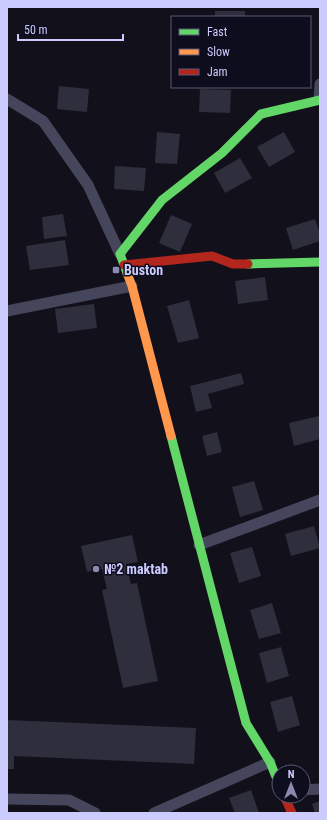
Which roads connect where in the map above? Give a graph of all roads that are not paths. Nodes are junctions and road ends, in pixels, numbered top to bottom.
1 (320, 84) edge
2 (7, 99) edge
3 (319, 100) edge
4 (120, 254) junction
5 (320, 262) edge
6 (124, 265) junction
7 (132, 286) junction
8 (7, 311) edge
9 (320, 500) edge
10 (199, 545) junction
11 (270, 762) joint
12 (7, 799) edge
13 (95, 813) edge
14 (154, 813) edge

1 - 3 street
2 - 4 street
3 - 4 street
4 - 6 street
5 - 6 street
6 - 7 street
7 - 8 street
7 - 10 street
9 - 10 street
10 - 11 street
11 - 14 street
12 - 13 street

